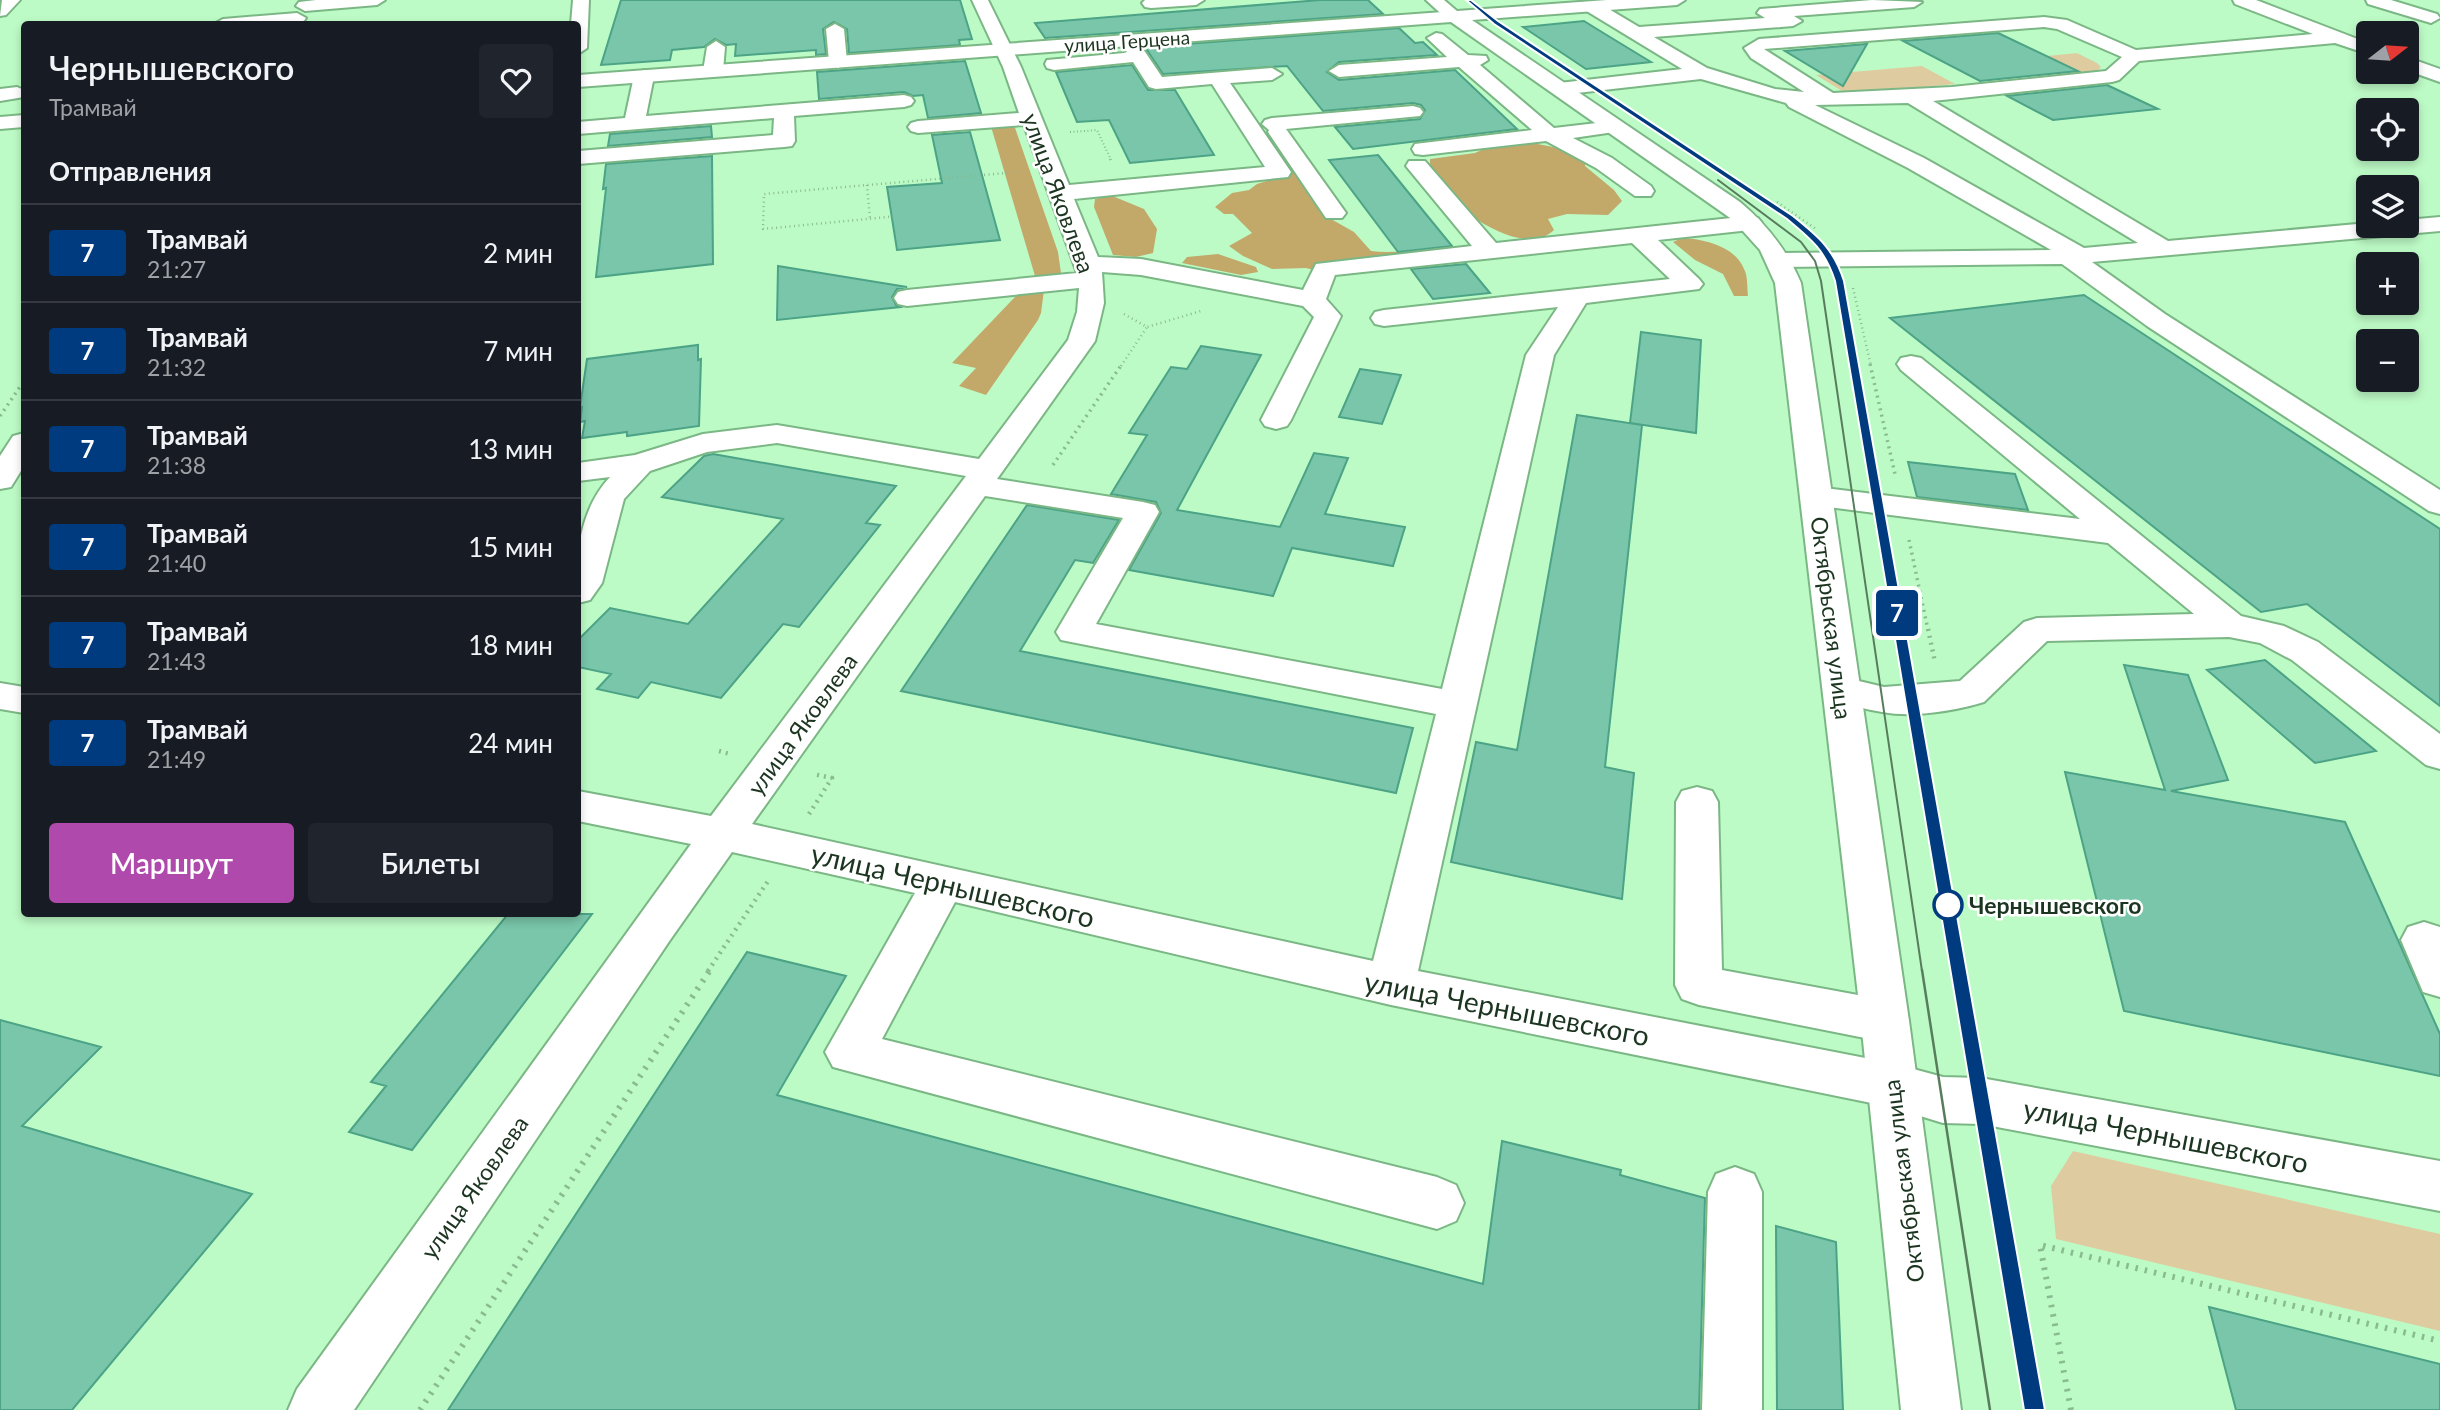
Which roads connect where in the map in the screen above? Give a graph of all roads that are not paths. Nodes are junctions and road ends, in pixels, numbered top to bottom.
1 (12, 0) edge
2 (377, 0) edge
3 (581, 0) edge
4 (980, 0) edge
5 (1196, 0) edge
6 (1677, 0) edge
7 (2241, 0) edge
8 (2374, 0) edge
9 (1912, 1) edge
10 (1151, 4) dead end
11 (1591, 6) junction
12 (0, 10) edge
13 (301, 12) edge
14 (1442, 18) edge
15 (2431, 19) dead end
16 (242, 21) edge
17 (580, 21) edge
18 (835, 29) dead end
19 (1628, 29) junction
20 (2338, 37) junction
21 (2356, 44) edge
22 (716, 47) dead end
23 (1133, 48) junction
24 (1004, 50) junction
25 (2134, 56) junction
26 (1512, 57) junction
27 (1464, 61) junction
28 (838, 62) junction
29 (1054, 64) dead end
30 (1372, 68) junction
31 (2419, 69) edge
32 (713, 71) junction
33 (1339, 71) dead end
34 (1701, 73) junction
35 (1272, 74) dead end
36 (644, 76) junction
37 (2440, 76) edge
38 (1217, 78) junction
39 (581, 81) edge
40 (1559, 89) junction
41 (1909, 95) junction
42 (1791, 98) junction
43 (1828, 99) junction
44 (904, 102) dead end
45 (784, 111) junction
46 (21, 121) edge
47 (0, 123) edge
48 (634, 123) junction
49 (1272, 124) junction
50 (1046, 125) junction
51 (1249, 125) junction
52 (918, 127) dead end
53 (1614, 127) junction
54 (581, 128) edge
55 (1549, 134) junction
56 (581, 158) edge
57 (1643, 191) dead end
58 (1061, 193) junction
59 (1334, 213) dead end
60 (1668, 213) dead end
61 (1750, 223) junction
62 (2440, 224) edge
63 (1689, 229) junction
64 (1637, 234) junction
65 (1489, 250) junction
66 (2166, 250) junction
67 (2074, 257) junction
68 (1780, 260) junction
69 (1090, 271) junction
70 (1577, 297) junction
71 (907, 298) dead end
72 (1312, 300) junction
73 (1384, 318) dead end
74 (1912, 364) dead end
75 (1276, 420) dead end
76 (21, 447) edge
77 (639, 464) junction
78 (581, 472) edge
79 (983, 477) junction
80 (0, 480) edge
81 (1816, 497) junction
82 (2440, 504) edge
83 (2119, 534) junction
84 (581, 588) edge
85 (2230, 625) junction
86 (1842, 690) junction
87 (0, 696) edge
88 (21, 700) edge
89 (1459, 705) junction
90 (2440, 755) edge
91 (1697, 802) dead end
92 (581, 807) edge
93 (722, 833) junction
94 (943, 883) junction
95 (1391, 985) junction
96 (1885, 1021) junction
97 (1891, 1085) junction
98 (2440, 1186) edge
99 (1735, 1192) dead end
100 (1437, 1203) dead end
101 (318, 1410) edge
102 (1732, 1410) edge
103 (1931, 1410) edge

1 - 12 main road
2 - 13 main road
3 - 17 main road
4 - 24 main road, улица Яковлева
5 - 10 main road
6 - 11 main road, улица Герцена
7 - 20 main road
8 - 15 main road
9 - 19 main road
9 - 19 main road
11 - 14 main road, улица Герцена
11 - 19 main road
13 - 16 main road
14 - 23 main road, улица Герцена
14 - 26 main road, Октябрьская улица
14 - 27 main road
18 - 28 main road
19 - 34 main road
20 - 21 main road
20 - 25 main road
22 - 32 main road
23 - 24 main road, улица Герцена
23 - 29 main road
23 - 38 main road
24 - 28 main road, улица Герцена
24 - 50 main road, улица Яковлева
25 - 41 main road
25 - 43 main road
26 - 27 main road
26 - 40 main road, Октябрьская улица
27 - 30 main road
27 - 55 main road
28 - 32 main road, улица Герцена
30 - 33 main road
30 - 49 main road
31 - 37 main road
32 - 36 main road, улица Герцена
34 - 40 main road
34 - 42 main road
35 - 38 main road
36 - 39 main road, улица Герцена
36 - 48 main road
38 - 51 main road
40 - 53 main road, Октябрьская улица
41 - 43 main road
41 - 66 main road
42 - 43 main road
42 - 67 main road
44 - 45 main road
45 - 48 main road
45 - 56 main road
46 - 47 main road
48 - 54 main road
49 - 51 main road
49 - 59 main road
50 - 52 main road
50 - 58 main road, улица Яковлева
51 - 58 main road
53 - 55 main road
53 - 61 main road, Октябрьская улица
55 - 57 main road
55 - 65 main road
58 - 69 main road, улица Яковлева
60 - 63 main road
61 - 63 main road
61 - 68 main road, Октябрьская улица
62 - 66 main road
63 - 64 main road
64 - 65 main road
64 - 70 main road
65 - 72 main road
66 - 67 main road
67 - 68 main road
67 - 82 main road
68 - 81 main road, Октябрьская улица
69 - 71 main road
69 - 72 main road
69 - 79 main road, улица Яковлева
70 - 73 main road
70 - 89 main road
72 - 75 main road
74 - 83 main road
76 - 80 main road
77 - 78 main road
77 - 79 main road
77 - 84 main road
79 - 89 main road
79 - 93 main road, улица Яковлева
81 - 83 main road
81 - 86 main road, Октябрьская улица
83 - 85 main road
85 - 86 main road
85 - 90 main road
86 - 96 main road, Октябрьская улица
87 - 88 main road
89 - 95 main road
91 - 96 main road
92 - 93 main road, улица Чернышевского
93 - 94 main road, улица Чернышевского
93 - 101 main road, улица Яковлева
94 - 95 main road, улица Чернышевского
94 - 100 main road
95 - 97 main road, улица Чернышевского
96 - 97 main road, Октябрьская улица
97 - 98 main road, улица Чернышевского
97 - 103 main road, Октябрьская улица
99 - 102 main road

